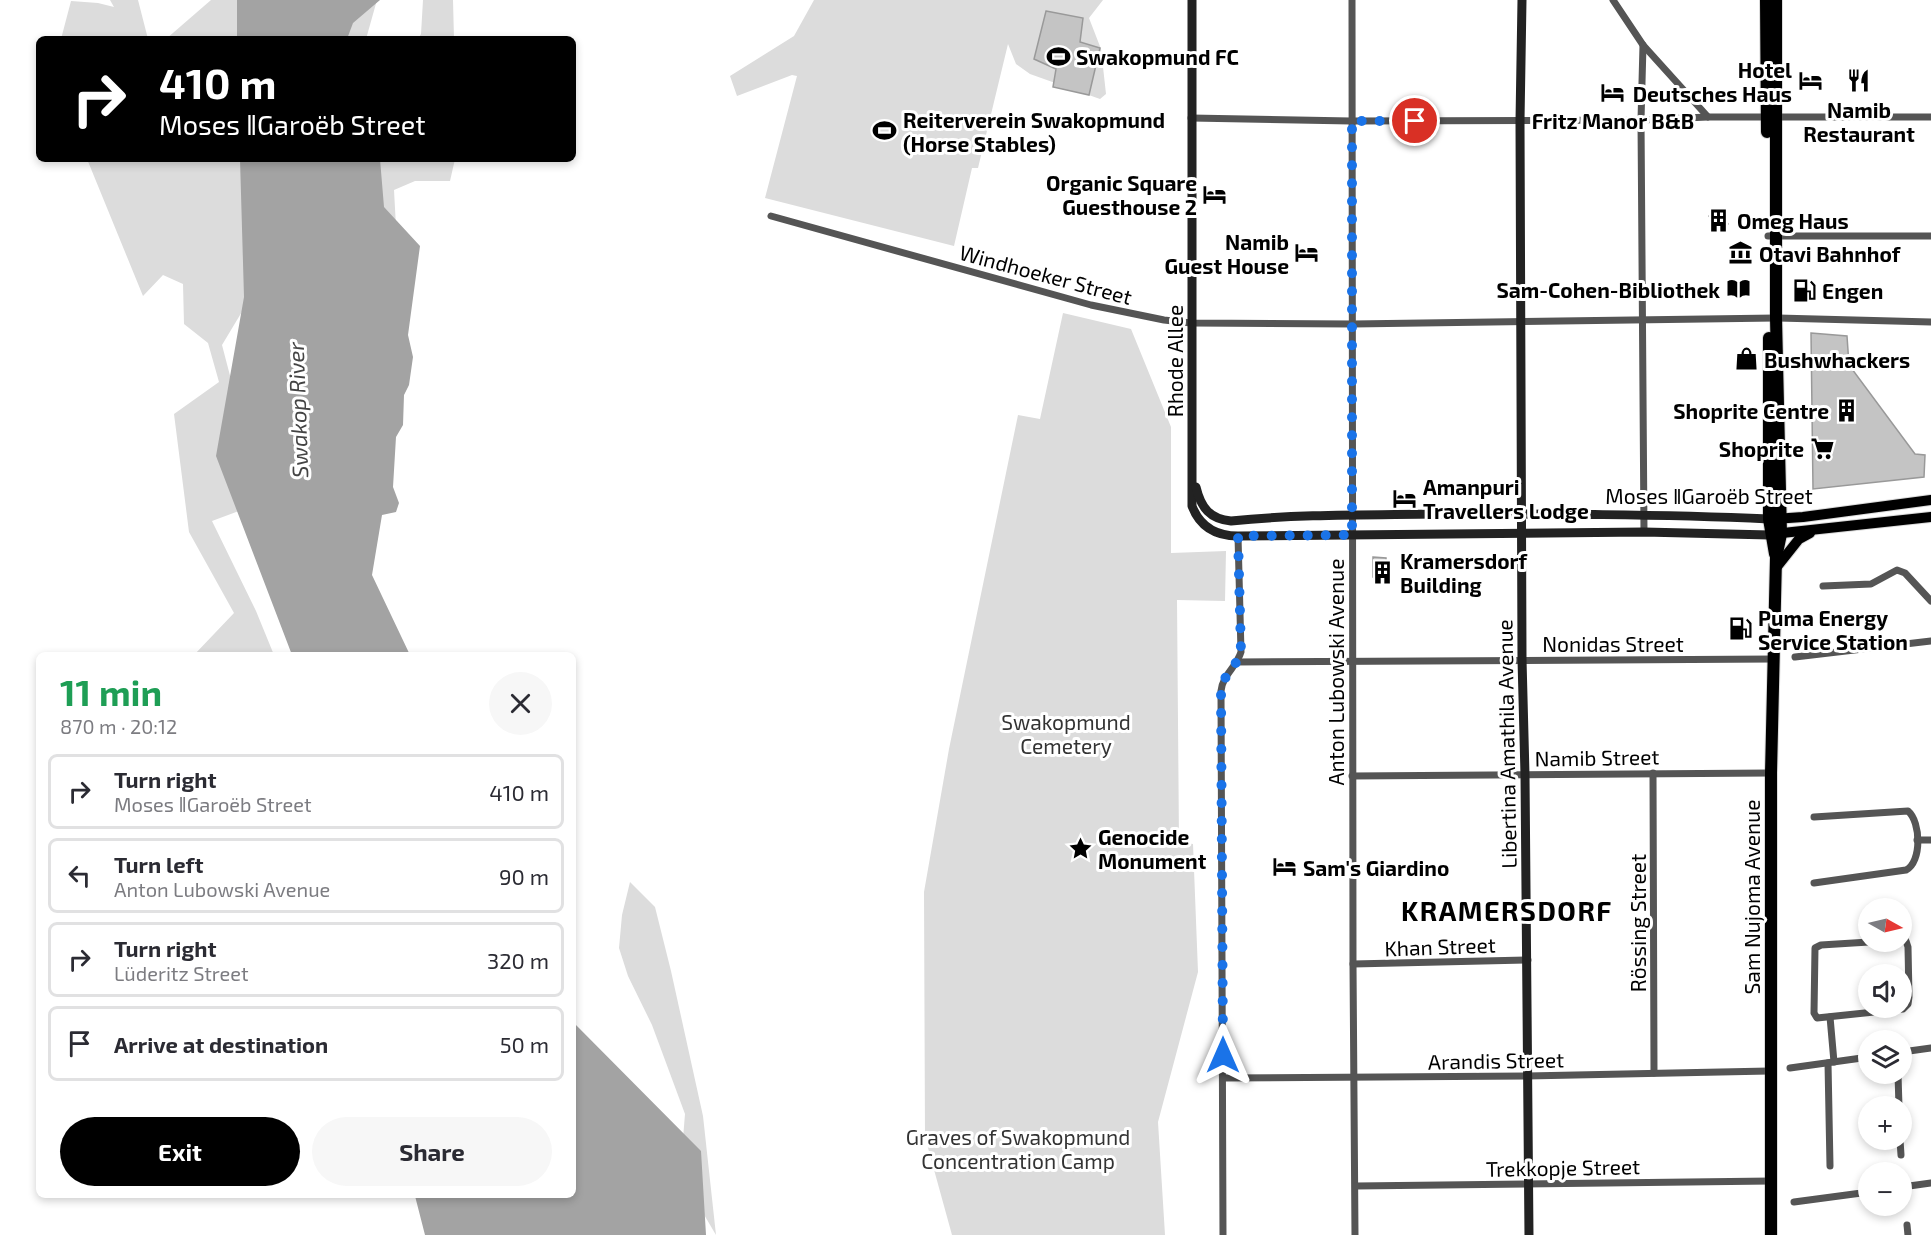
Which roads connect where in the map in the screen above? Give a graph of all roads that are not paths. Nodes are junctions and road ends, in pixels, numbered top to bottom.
1 (1192, 0) edge
2 (1352, 0) edge
3 (1522, 0) edge
4 (1613, 0) edge
5 (1766, 0) edge
6 (1776, 0) edge
7 (1643, 45) junction
8 (1708, 117) junction
9 (1771, 117) junction
10 (1191, 118) junction
11 (1930, 118) edge
12 (1641, 120) junction
13 (1352, 121) junction
14 (1520, 121) junction
15 (771, 216) dead end
16 (1772, 236) junction
17 (1931, 236) edge
18 (1772, 318) junction
19 (1642, 321) junction
20 (1931, 322) edge
21 (1191, 323) junction
22 (1522, 323) junction
23 (1353, 324) junction
24 (1192, 470) junction
25 (1931, 500) edge
26 (1521, 514) junction
27 (1645, 514) junction
28 (1352, 515) junction
29 (1931, 517) edge
30 (1775, 519) junction
31 (1812, 531) junction
32 (1644, 532) junction
33 (1522, 533) junction
34 (1776, 534) junction
35 (1352, 535) junction
36 (1238, 536) junction
37 (1776, 563) junction
38 (1823, 586) dead end
39 (1931, 601) edge
40 (1931, 641) edge
41 (1795, 657) dead end
42 (1522, 659) junction
43 (1774, 659) junction
44 (1352, 661) junction
45 (1237, 662) junction
46 (1653, 773) junction
47 (1771, 773) junction
48 (1525, 775) junction
49 (1352, 776) junction
50 (1814, 817) dead end
51 (1917, 840) junction
52 (1931, 840) edge
53 (1815, 883) dead end
54 (1858, 943) edge
55 (1908, 952) edge
56 (1528, 960) junction
57 (1353, 964) junction
58 (1830, 1017) junction
59 (1931, 1048) edge
60 (1912, 1051) edge
61 (1858, 1058) edge
62 (1831, 1062) junction
63 (1790, 1068) dead end
64 (1769, 1071) junction
65 (1654, 1073) junction
66 (1527, 1076) junction
67 (1223, 1078) junction
68 (1355, 1078) junction
69 (1901, 1150) edge
70 (1901, 1155) dead end
71 (1830, 1166) dead end
72 (1771, 1181) junction
73 (1931, 1183) edge
74 (1529, 1184) junction
75 (1356, 1186) junction
76 (1912, 1186) edge
77 (1858, 1193) edge
78 (1794, 1202) dead end
79 (1907, 1225) dead end
80 (1223, 1235) edge
81 (1355, 1235) edge
82 (1529, 1235) edge
83 (1771, 1235) edge
84 (1908, 1235) edge

1 - 10 main road, Rhode Allee
2 - 13 street, Anton Lubowski Avenue
3 - 14 main road, Libertina Amathila Avenue
4 - 7 street
5 - 9 highway, Sam Nujoma Avenue
6 - 9 highway, Sam Nujoma Avenue
7 - 8 street
7 - 12 street
8 - 9 street
8 - 12 street
9 - 11 street
9 - 16 highway, Sam Nujoma Avenue
10 - 13 street
10 - 21 main road, Rhode Allee
12 - 14 street
12 - 19 street
13 - 14 street
13 - 23 street, Anton Lubowski Avenue
14 - 22 main road, Libertina Amathila Avenue
15 - 21 street, Windhoeker Street
16 - 17 street
16 - 18 highway, Sam Nujoma Avenue
18 - 19 street, Windhoeker Street
18 - 20 street, Windhoeker Street
18 - 30 highway, Sam Nujoma Avenue
19 - 22 street, Windhoeker Street
19 - 27 street
21 - 23 street, Windhoeker Street
21 - 24 main road, Rhode Allee
22 - 23 street, Windhoeker Street
22 - 26 main road, Libertina Amathila Avenue
23 - 28 street, Anton Lubowski Avenue
24 - 28 main road, Moses ǁGaroëb Street
24 - 36 main road, Moses ǁGaroëb Street
25 - 30 main road, Moses ǁGaroëb Street
26 - 27 main road, Moses ǁGaroëb Street
26 - 28 main road, Moses ǁGaroëb Street
26 - 33 main road, Libertina Amathila Avenue
27 - 30 main road, Moses ǁGaroëb Street
27 - 32 street
28 - 35 street, Anton Lubowski Avenue
29 - 31 main road, Moses ǁGaroëb Street
30 - 34 highway, Sam Nujoma Avenue
31 - 34 main road, Moses ǁGaroëb Street
31 - 37 main road
32 - 33 main road, Moses ǁGaroëb Street
32 - 34 main road, Moses ǁGaroëb Street
33 - 35 main road, Moses ǁGaroëb Street
33 - 42 main road, Libertina Amathila Avenue
34 - 37 highway, Sam Nujoma Avenue
35 - 36 main road, Moses ǁGaroëb Street
35 - 44 street, Anton Lubowski Avenue
36 - 45 street
37 - 43 highway, Sam Nujoma Avenue
38 - 39 street
40 - 41 street
42 - 43 street, Nonidas Street
42 - 44 street, Nonidas Street
42 - 48 main road, Libertina Amathila Avenue
43 - 47 highway, Sam Nujoma Avenue
44 - 45 street, Nonidas Street
44 - 49 street, Anton Lubowski Avenue
45 - 67 street
46 - 47 street, Namib Street
46 - 48 street, Namib Street
46 - 65 street, Rössing Street
47 - 64 highway, Sam Nujoma Avenue
48 - 49 street, Namib Street
48 - 56 main road, Libertina Amathila Avenue
49 - 57 street, Anton Lubowski Avenue
50 - 51 street
51 - 52 street
51 - 53 street
54 - 58 street
55 - 58 street
56 - 57 street, Khan Street
56 - 66 main road, Libertina Amathila Avenue
57 - 68 street, Anton Lubowski Avenue
58 - 62 street
59 - 60 street
61 - 62 street
62 - 63 street
62 - 71 street
64 - 65 street, Arandis Street
64 - 72 highway, Sam Nujoma Avenue
65 - 66 street, Arandis Street
66 - 68 street, Arandis Street
66 - 74 main road, Libertina Amathila Avenue
67 - 68 street, Arandis Street
67 - 80 street
68 - 75 street, Anton Lubowski Avenue
69 - 70 street
72 - 74 street, Trekkopje Street
72 - 83 highway, Sam Nujoma Avenue
73 - 76 street
74 - 75 street, Trekkopje Street
74 - 82 main road, Libertina Amathila Avenue
75 - 81 street, Anton Lubowski Avenue
77 - 78 street
79 - 84 street

